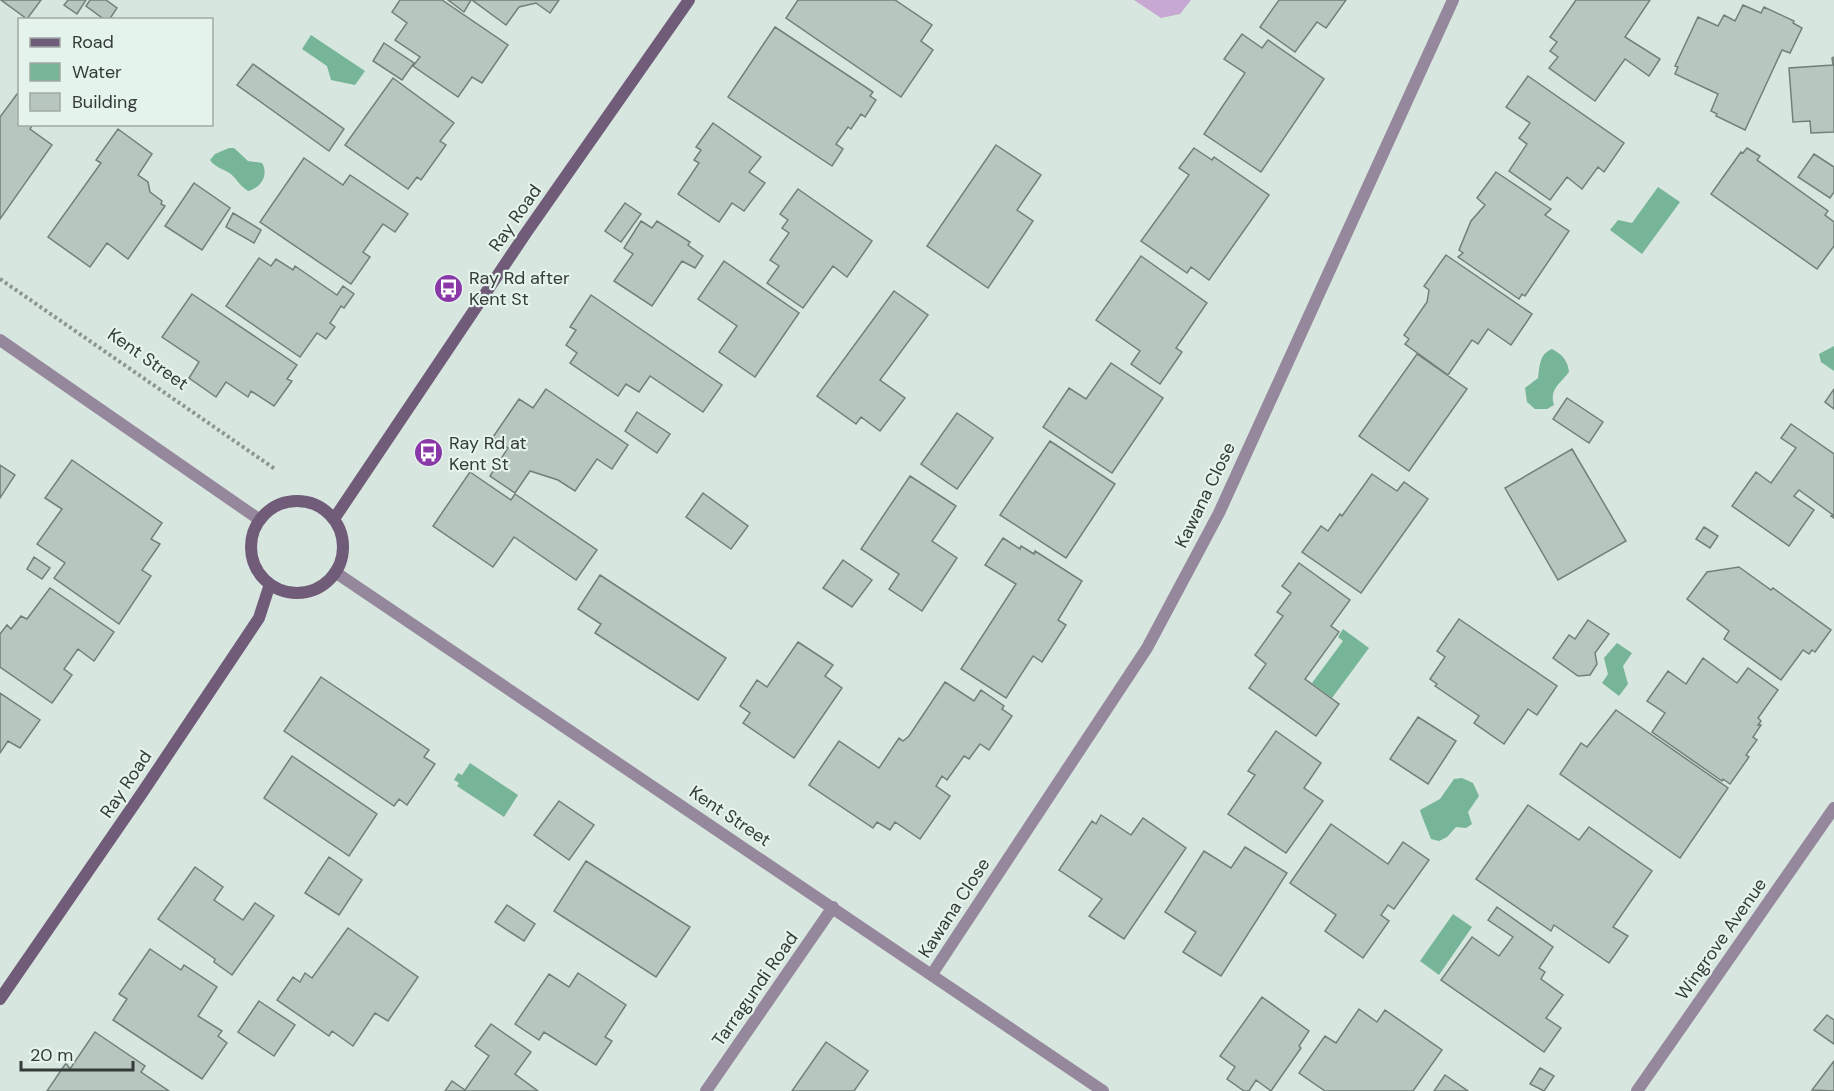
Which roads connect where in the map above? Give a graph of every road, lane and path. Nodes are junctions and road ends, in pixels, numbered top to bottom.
1 (689, 0) edge
2 (1453, 0) edge
3 (0, 279) edge
4 (0, 340) edge
5 (275, 469) dead end
6 (334, 519) junction
7 (260, 520) junction
8 (336, 572) junction
9 (270, 584) junction
10 (1834, 808) edge
11 (833, 907) junction
12 (932, 974) junction
13 (0, 999) edge
14 (706, 1091) edge
15 (1103, 1091) edge
16 (1637, 1091) edge

1 - 6 street, Ray Road
2 - 12 street, Kawana Close
3 - 5 path, Kent Street
4 - 7 street
6 - 7 street
6 - 8 street
7 - 9 street
8 - 9 street
8 - 11 street, Kent Street
9 - 13 street, Ray Road
10 - 16 street, Wingrove Avenue
11 - 12 street, Kent Street
11 - 14 street, Tarragundi Road
12 - 15 street, Kent Street

